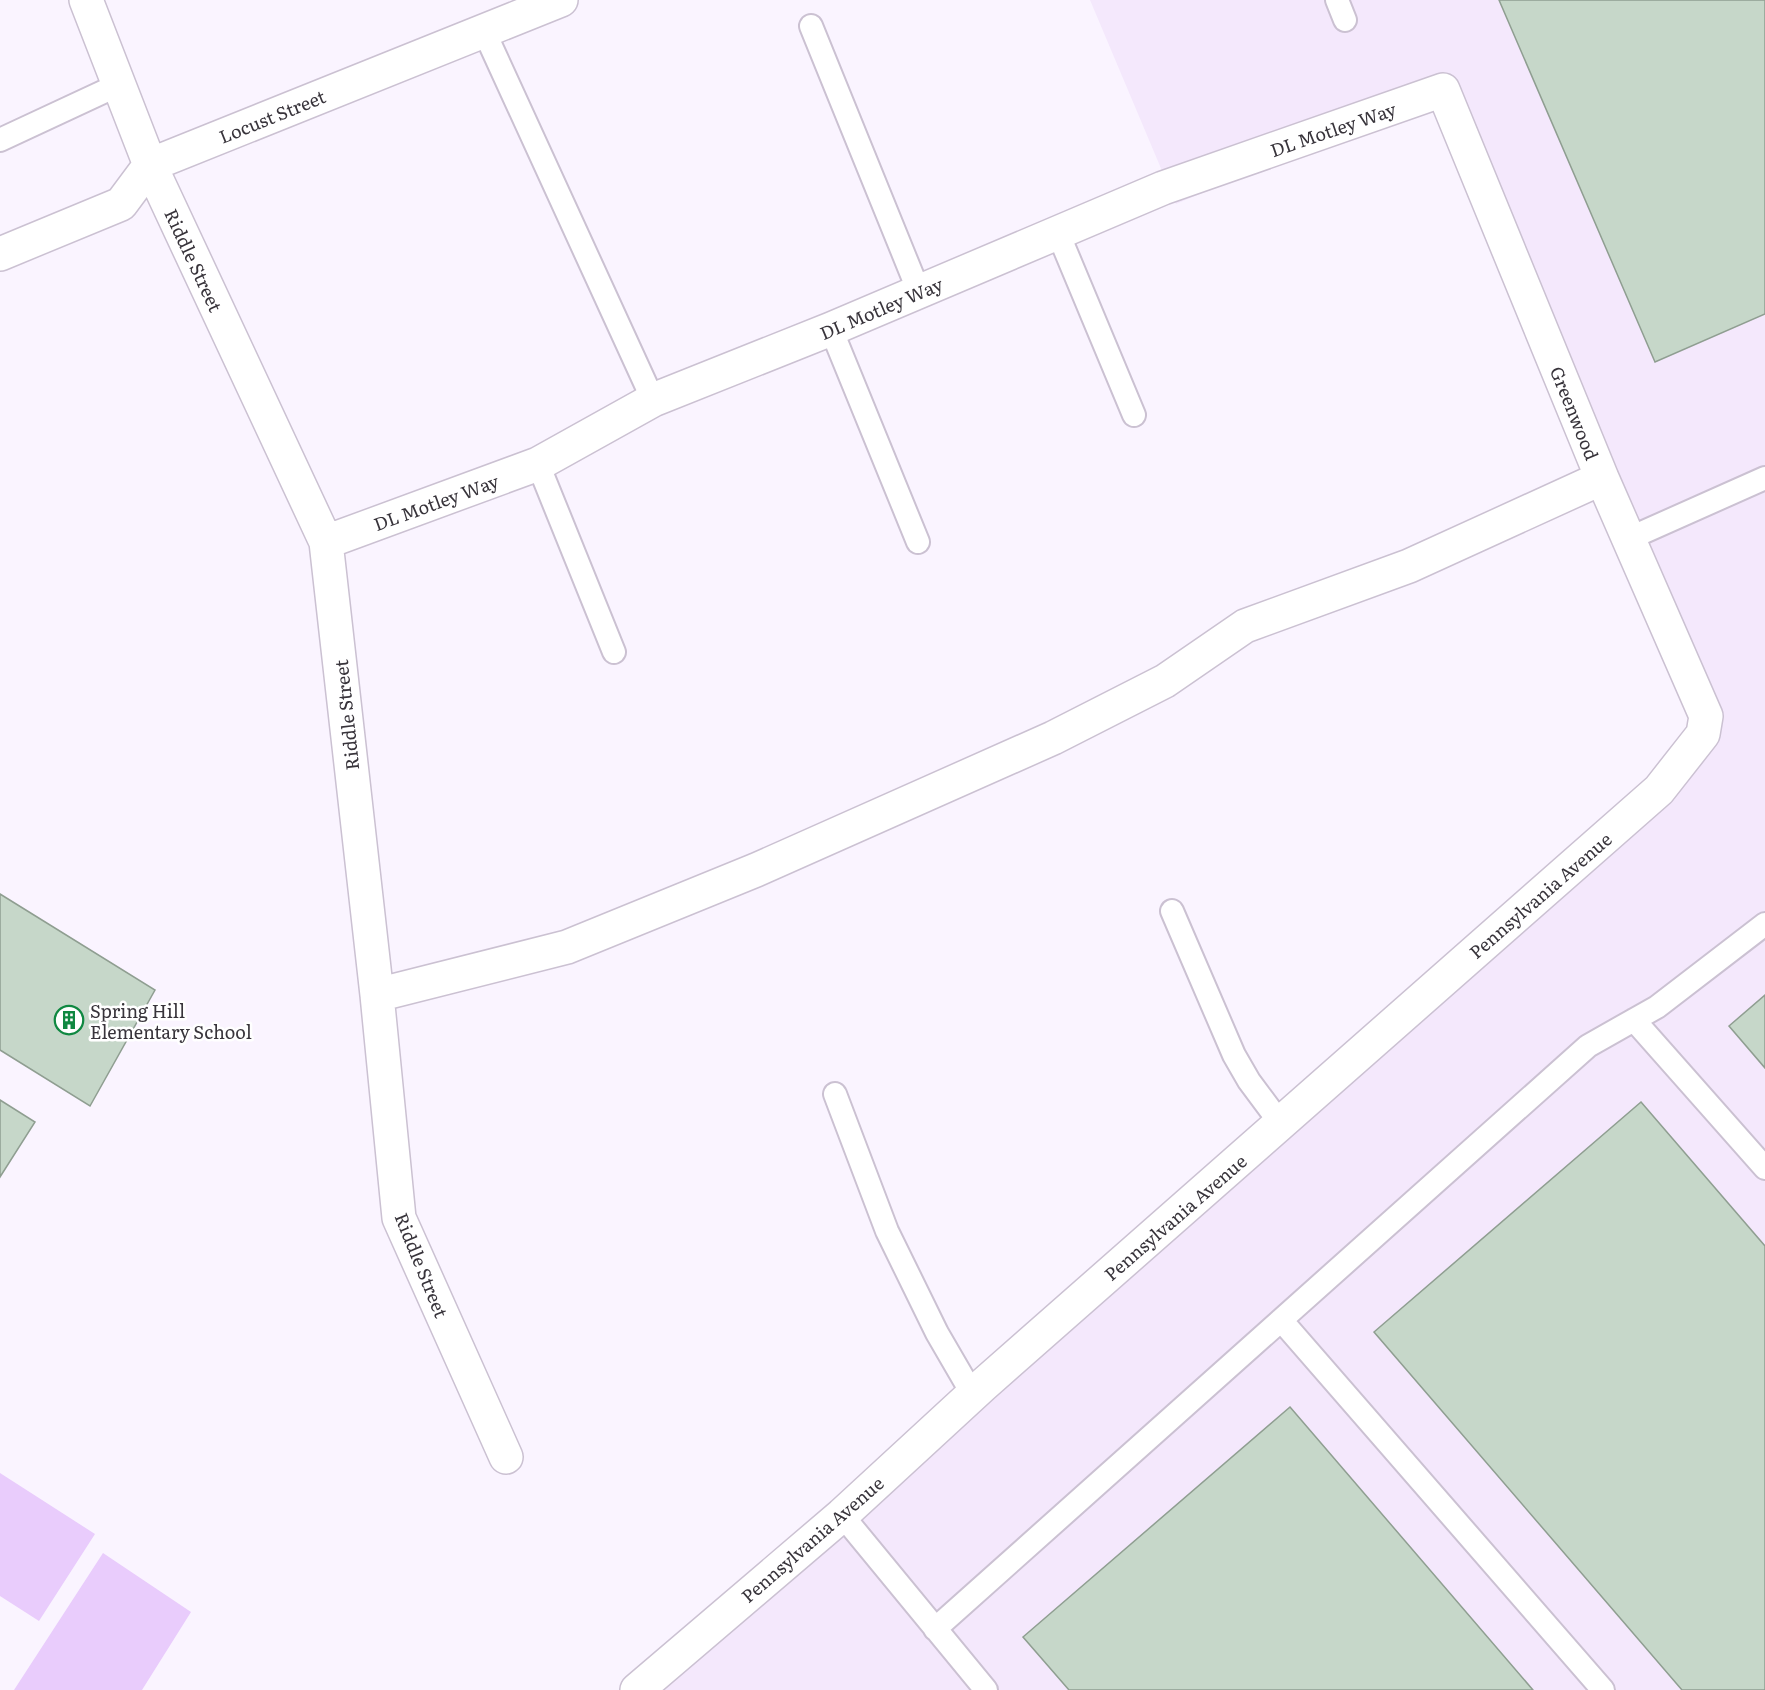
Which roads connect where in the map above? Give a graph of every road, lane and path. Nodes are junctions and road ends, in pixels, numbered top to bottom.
1 (86, 0) edge
2 (561, 0) edge
3 (811, 26) dead end
4 (484, 31) junction
5 (118, 85) junction
6 (1443, 90) joint
7 (0, 140) edge
8 (150, 165) junction
9 (1058, 233) junction
10 (0, 254) edge
11 (919, 292) junction
12 (831, 329) junction
13 (653, 400) junction
14 (1134, 415) dead end
15 (538, 464) junction
16 (1602, 478) junction
17 (1765, 478) edge
18 (1629, 539) junction
19 (327, 542) junction
20 (918, 542) dead end
21 (614, 652) dead end
22 (1703, 734) joint
23 (1172, 911) dead end
24 (1765, 924) edge
25 (377, 995) junction
26 (1634, 1020) junction
27 (835, 1094) dead end
28 (1281, 1124) junction
29 (1765, 1168) edge
30 (1281, 1320) junction
31 (973, 1395) junction
32 (506, 1456) dead end
33 (842, 1515) junction
34 (935, 1629) junction
35 (638, 1690) edge
36 (986, 1690) edge
37 (1603, 1690) edge

1 - 5 street, Riddle Street
2 - 4 street, Locust Street
3 - 11 lane
4 - 8 street, Locust Street
4 - 13 lane
5 - 7 lane
5 - 8 street, Riddle Street
6 - 9 street, DL Motley Way
6 - 16 street, Greenwood
8 - 10 street
8 - 19 street, Riddle Street
9 - 11 street, DL Motley Way
9 - 14 lane
11 - 12 street, DL Motley Way
12 - 13 street, DL Motley Way
12 - 20 lane
13 - 15 street, DL Motley Way
15 - 19 street, DL Motley Way
15 - 21 lane
16 - 18 street, Greenwood
16 - 25 street
17 - 18 lane
18 - 22 street, Greenwood
19 - 25 street, Riddle Street
22 - 28 street, Pennsylvania Avenue
23 - 28 lane
24 - 26 lane
25 - 32 street, Riddle Street
26 - 29 lane
26 - 30 lane
27 - 31 lane
28 - 31 street, Pennsylvania Avenue
30 - 34 lane
30 - 37 lane
31 - 33 street, Pennsylvania Avenue
33 - 34 lane
33 - 35 street, Pennsylvania Avenue
34 - 36 lane

